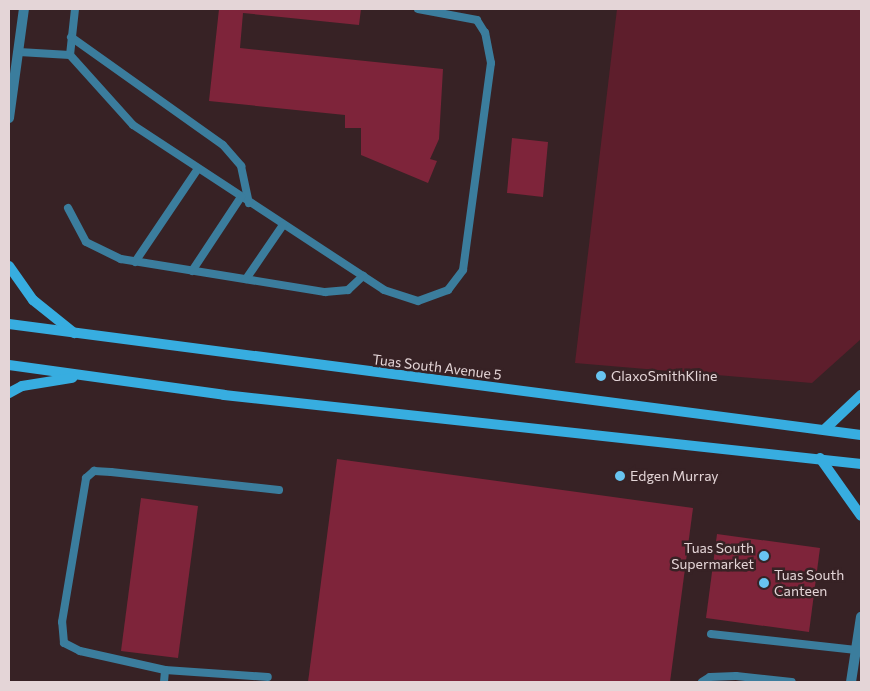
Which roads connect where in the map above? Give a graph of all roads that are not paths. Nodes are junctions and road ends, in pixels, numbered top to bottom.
1 (24, 9) edge
2 (76, 9) edge
3 (418, 9) edge
4 (71, 37) junction
5 (18, 52) junction
6 (70, 56) junction
7 (9, 118) edge
8 (197, 170) junction
9 (241, 197) junction
10 (249, 203) junction
11 (68, 208) dead end
12 (283, 225) junction
13 (135, 262) junction
14 (9, 266) edge
15 (192, 271) junction
16 (363, 276) junction
17 (246, 279) junction
18 (9, 324) edge
19 (74, 334) junction
20 (9, 365) edge
21 (88, 376) junction
22 (9, 393) edge
23 (861, 395) edge
24 (825, 429) junction
25 (861, 435) edge
26 (820, 458) junction
27 (861, 464) edge
28 (279, 490) dead end
29 (861, 516) edge
30 (861, 617) edge
31 (711, 634) dead end
32 (856, 650) junction
33 (165, 670) junction
34 (268, 677) dead end
35 (164, 682) edge
36 (702, 682) edge
37 (792, 682) edge
38 (851, 682) edge

1 - 5 street
2 - 4 lane
3 - 16 lane
4 - 6 lane
4 - 10 lane
5 - 6 lane
5 - 7 street
6 - 8 lane
8 - 9 lane
8 - 13 lane
9 - 10 lane
9 - 15 lane
10 - 12 lane
11 - 13 lane
12 - 16 lane
12 - 17 lane
13 - 15 lane
14 - 19 main road
15 - 17 lane
16 - 17 lane
18 - 19 main road, Tuas South Avenue 5
19 - 24 main road, Tuas South Avenue 5
20 - 21 main road
21 - 22 main road
21 - 26 main road
23 - 24 main road
24 - 25 main road, Tuas South Avenue 5
26 - 27 main road
26 - 29 main road
28 - 33 lane
30 - 32 street
31 - 32 lane
32 - 38 street
33 - 34 lane
33 - 35 lane
36 - 37 lane

